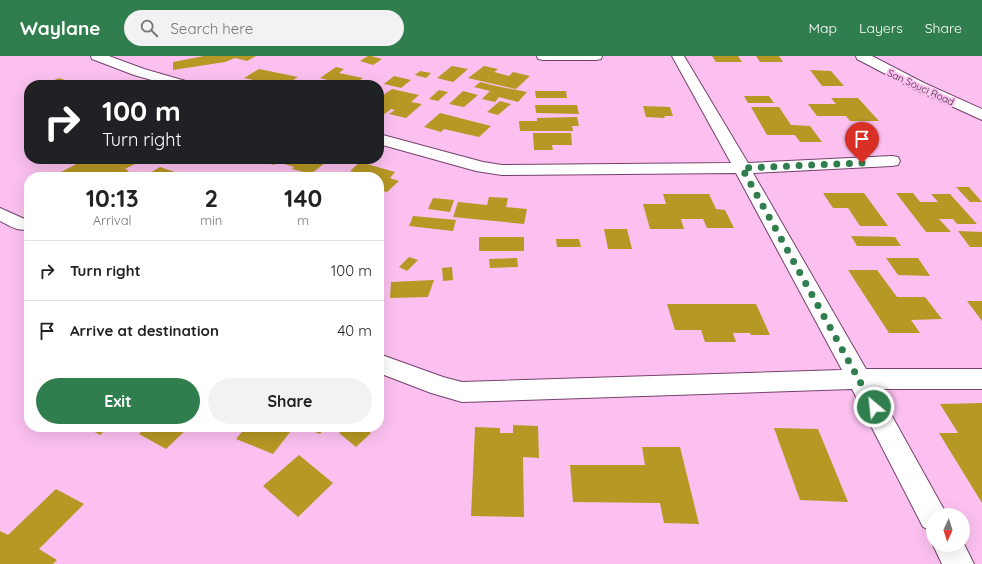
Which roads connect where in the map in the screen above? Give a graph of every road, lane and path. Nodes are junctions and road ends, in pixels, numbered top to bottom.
1 (97, 56) edge
2 (543, 56) edge
3 (596, 56) edge
4 (678, 56) edge
5 (862, 56) edge
6 (166, 80) edge
7 (982, 115) edge
8 (384, 140) edge
9 (892, 161) dead end
10 (742, 168) junction
11 (0, 214) edge
12 (22, 225) dead end
13 (384, 365) edge
14 (859, 379) junction
15 (982, 379) edge
16 (928, 508) edge
17 (952, 552) edge
18 (958, 564) edge

1 - 6 street
2 - 3 street
4 - 10 street
5 - 7 street, San Souci Road
8 - 10 street
9 - 10 street
10 - 14 street
11 - 12 street
13 - 14 street
14 - 15 street
14 - 16 street
17 - 18 street

